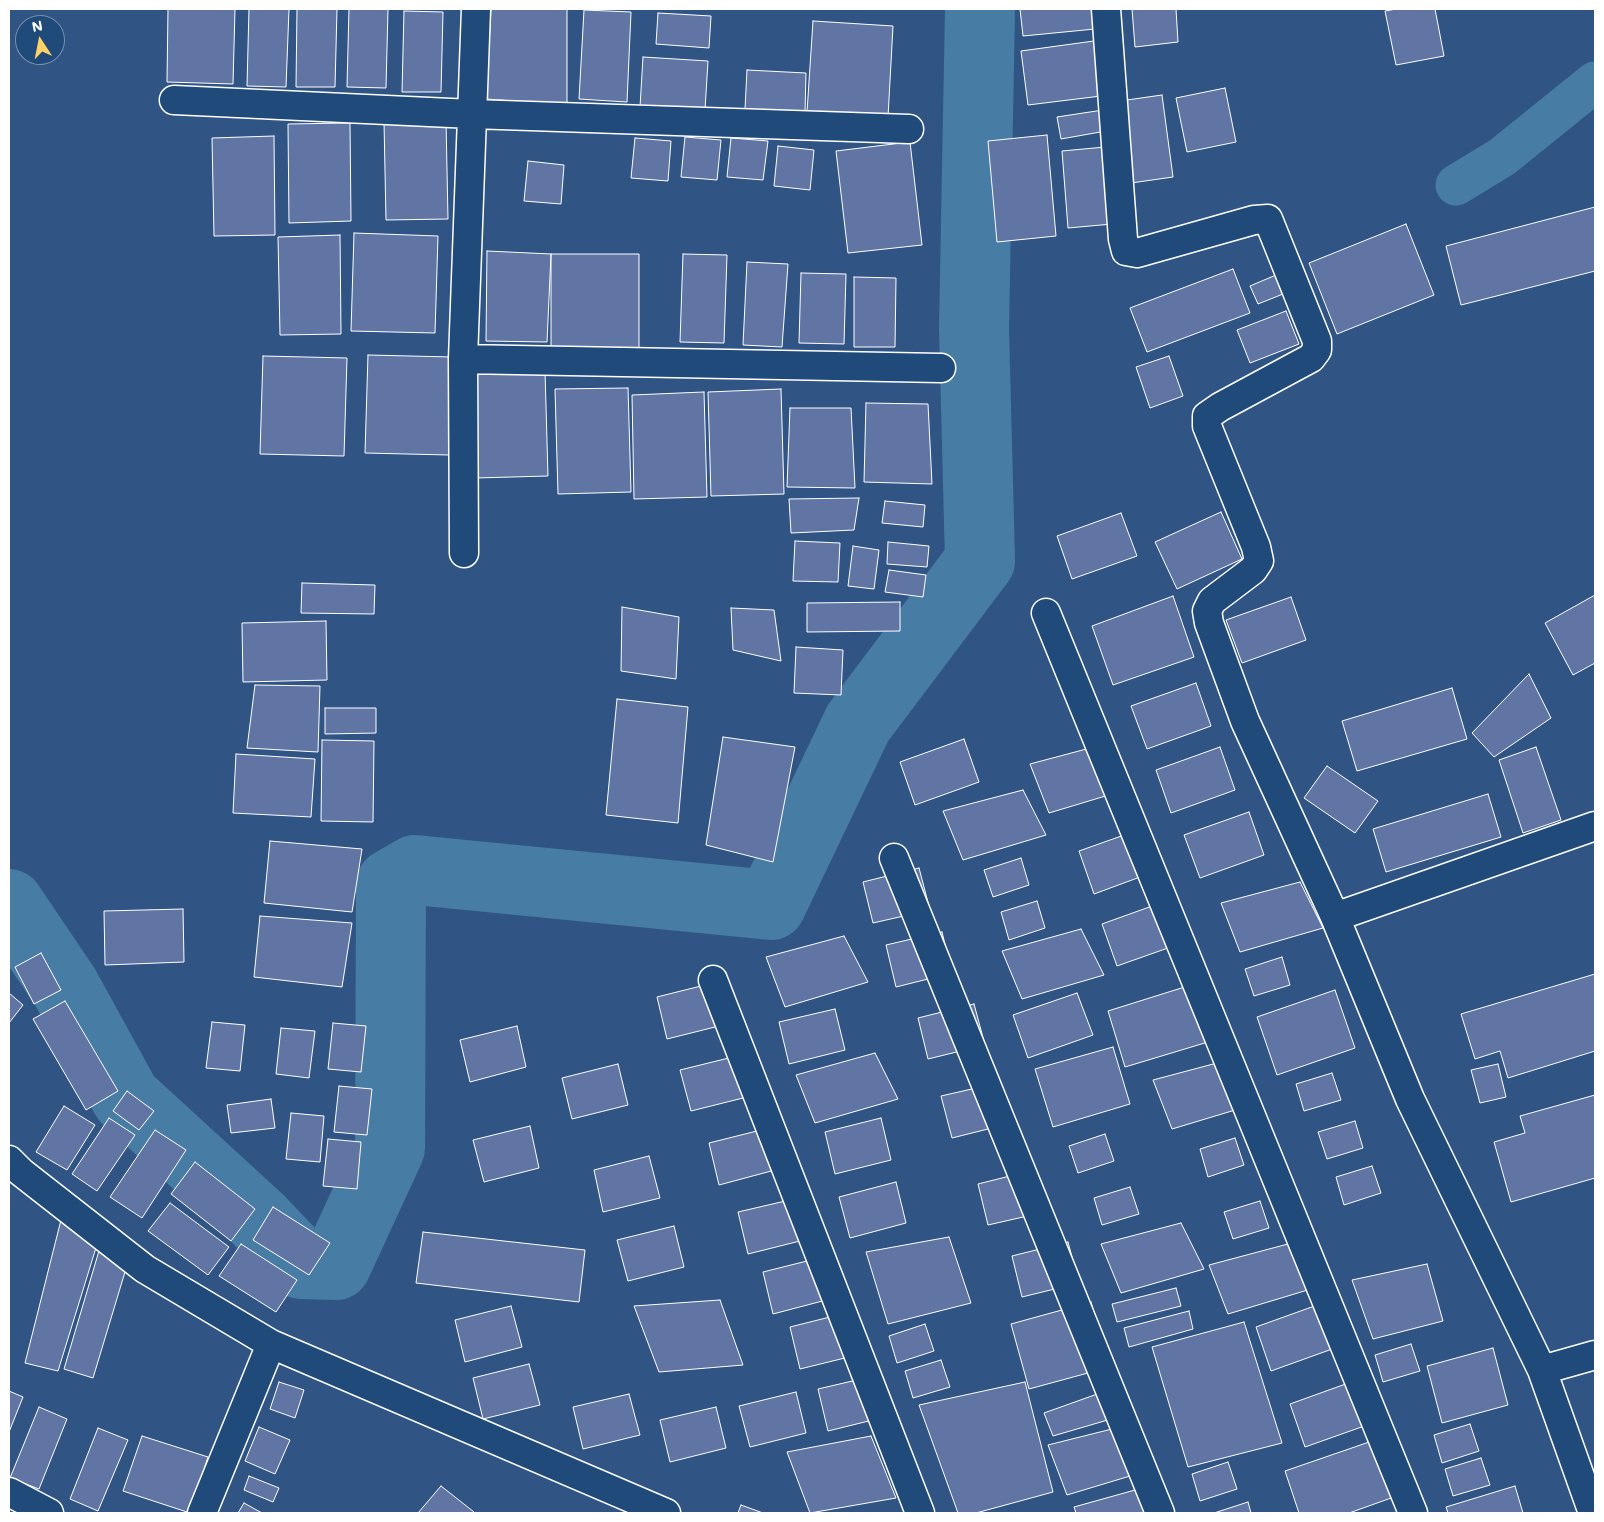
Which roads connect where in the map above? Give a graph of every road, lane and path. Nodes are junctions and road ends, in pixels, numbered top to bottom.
1 (476, 9) edge
2 (1106, 9) edge
3 (174, 100) dead end
4 (472, 114) junction
5 (909, 129) dead end
6 (464, 359) junction
7 (941, 368) dead end
8 (464, 553) dead end
9 (1046, 613) dead end
10 (1595, 826) edge
11 (894, 858) dead end
12 (1335, 917) junction
13 (713, 980) dead end
14 (9, 1160) edge
15 (272, 1344) junction
16 (1595, 1354) edge
17 (1542, 1370) junction
18 (9, 1492) edge
19 (49, 1513) edge
20 (202, 1513) edge
21 (666, 1513) edge
22 (920, 1513) edge
23 (1160, 1513) edge
24 (1413, 1513) edge
25 (1593, 1513) edge

1 - 4 street
2 - 12 street
3 - 4 street
4 - 5 street
4 - 6 street
6 - 7 street
6 - 8 street
9 - 24 street
10 - 12 street
11 - 23 street
12 - 17 street
13 - 22 street
14 - 15 street
15 - 20 street
15 - 21 street
16 - 17 street
17 - 25 street
18 - 19 street

